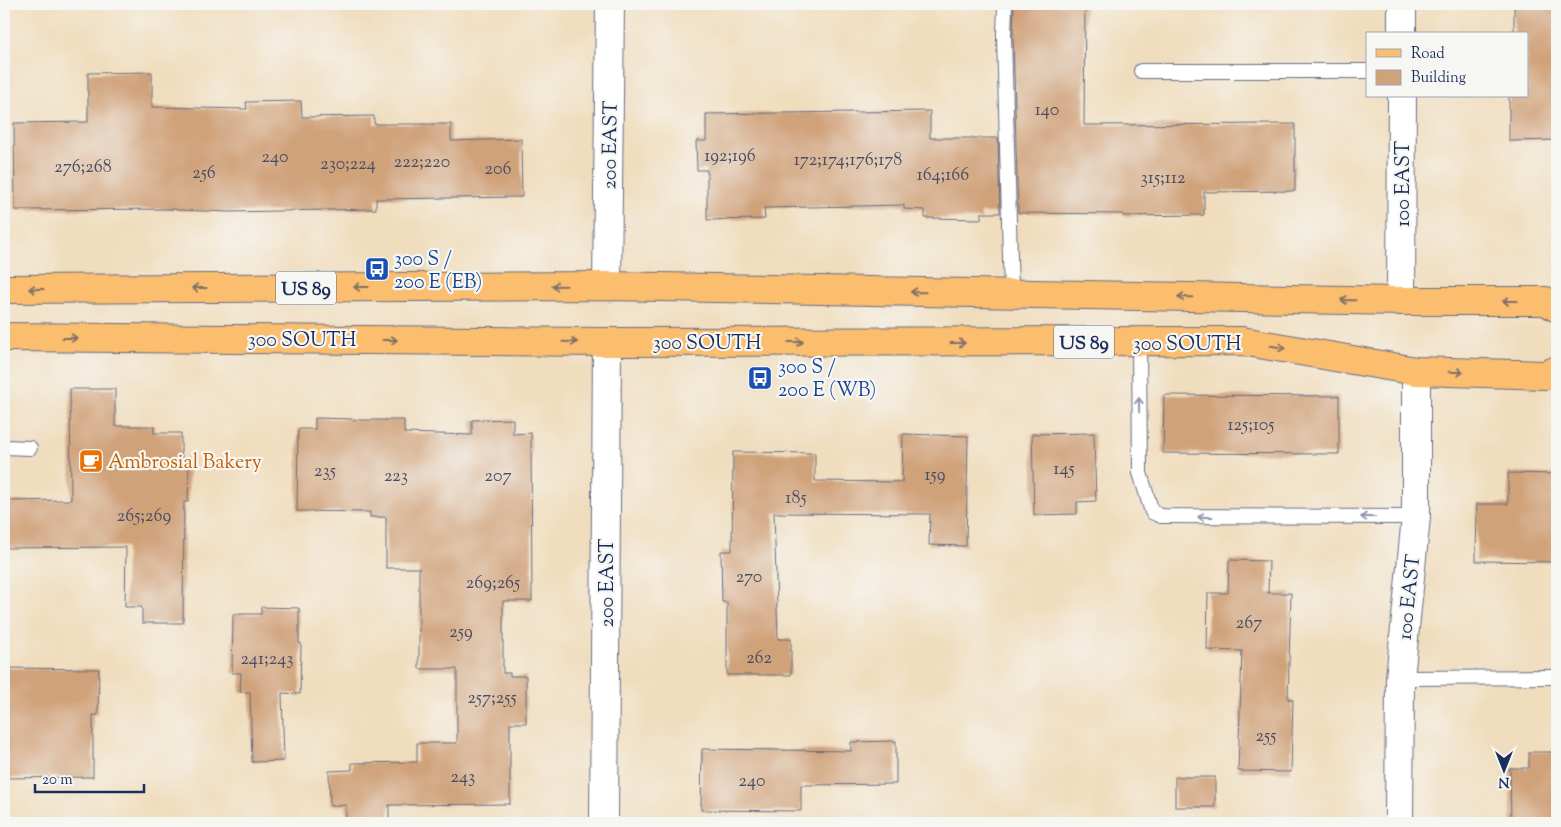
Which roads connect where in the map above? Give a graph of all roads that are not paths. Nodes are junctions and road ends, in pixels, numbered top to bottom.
1 (610, 4) edge
2 (1006, 4) edge
3 (1402, 4) edge
4 (1402, 32) edge
5 (1140, 71) dead end
6 (1366, 71) edge
7 (1402, 98) edge
8 (607, 286) junction
9 (4, 289) edge
10 (1011, 294) junction
11 (1401, 301) junction
12 (1557, 308) edge
13 (4, 337) edge
14 (607, 342) junction
15 (1139, 342) junction
16 (1557, 370) edge
17 (1416, 371) junction
18 (4, 448) edge
19 (30, 448) dead end
20 (1416, 518) junction
21 (1400, 678) junction
22 (1557, 678) edge
23 (604, 823) edge
24 (1399, 823) edge

1 - 8 street, 200 EAST
2 - 10 lane
3 - 4 street
5 - 6 lane
7 - 11 street, 100 EAST
8 -> 9 main road, US 89
10 -> 8 main road, US 89
11 -> 10 main road, US 89
12 -> 11 main road, US 89
13 -> 14 main road, 300 SOUTH / US 89
14 -> 15 main road, 300 SOUTH / US 89
14 - 23 street, 200 EAST
15 -> 17 main road, 300 SOUTH / US 89
20 -> 15 lane
17 -> 16 main road, 300 SOUTH / US 89
17 - 20 street, 100 EAST
18 - 19 lane
20 - 21 street, 100 EAST
21 - 22 lane
21 - 24 street, 100 EAST

